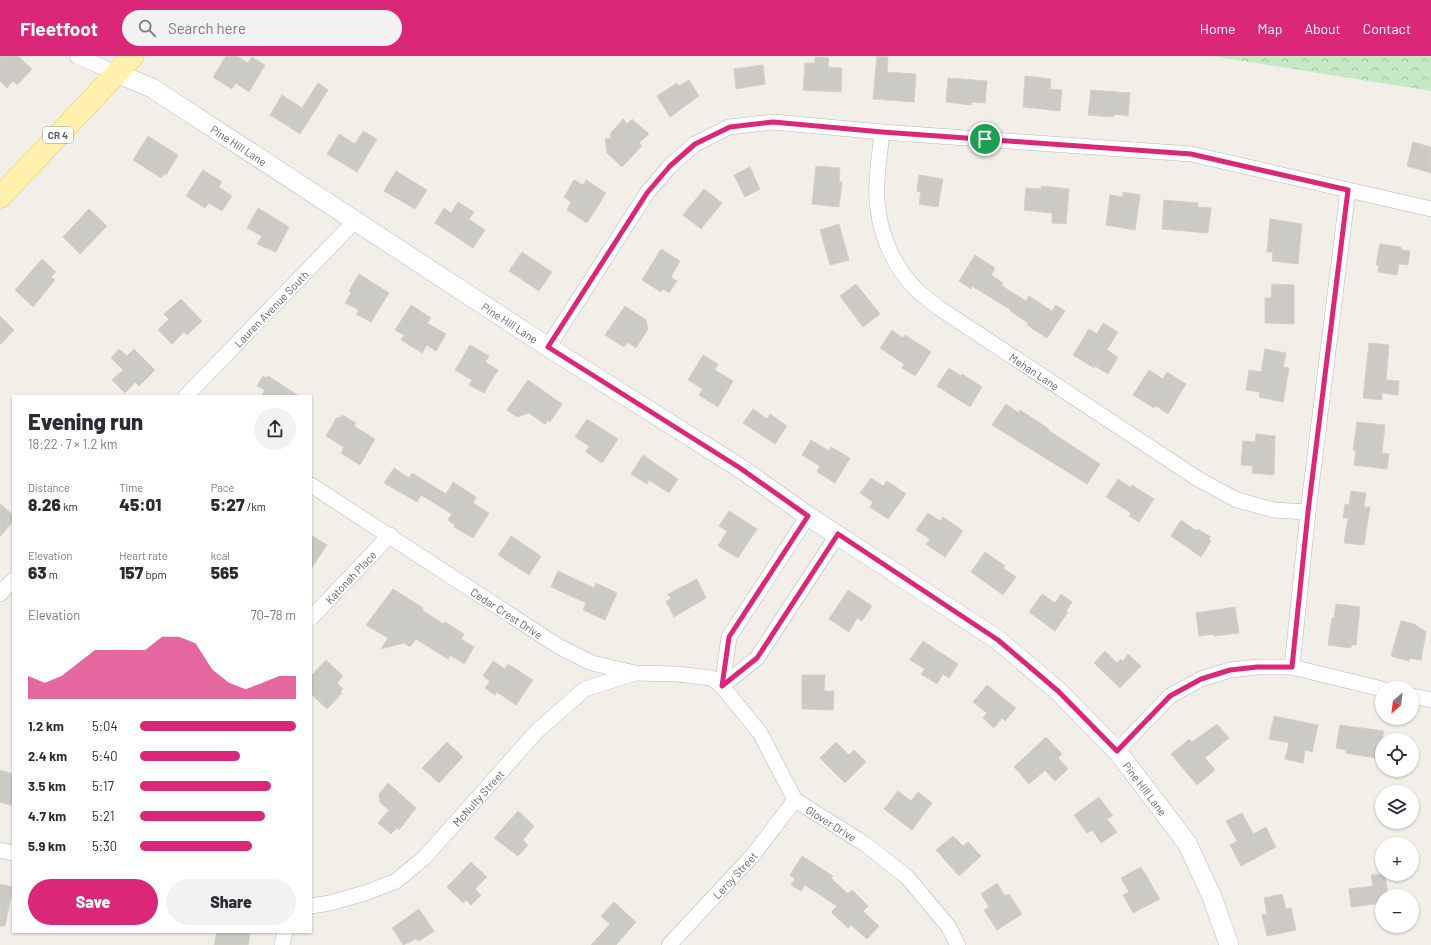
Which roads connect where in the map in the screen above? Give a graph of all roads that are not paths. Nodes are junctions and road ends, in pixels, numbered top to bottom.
1 (77, 56) edge
2 (133, 56) edge
3 (116, 73) junction
4 (882, 132) junction
5 (1348, 190) junction
6 (0, 197) edge
7 (1431, 209) edge
8 (355, 221) junction
9 (548, 347) junction
10 (187, 395) edge
11 (312, 486) edge
12 (1308, 512) junction
13 (808, 516) junction
14 (838, 534) junction
15 (390, 535) junction
16 (12, 581) edge
17 (0, 594) edge
18 (312, 617) edge
19 (1292, 667) junction
20 (635, 673) junction
21 (722, 686) junction
22 (1375, 687) edge
23 (1419, 697) edge
24 (1431, 700) edge
25 (1117, 751) junction
26 (795, 800) junction
27 (0, 850) edge
28 (12, 853) edge
29 (312, 906) edge
30 (285, 933) edge
31 (282, 945) edge
32 (669, 945) edge
33 (958, 945) edge
34 (1230, 945) edge

1 - 3 street
2 - 3 main road, CR 4
3 - 6 main road, CR 4
3 - 8 street, Pine Hill Lane
4 - 5 street
4 - 9 street
4 - 12 street, Mehan Lane
5 - 7 street
5 - 12 street
8 - 9 street, Pine Hill Lane
8 - 10 street, Lauren Avenue South
9 - 13 street, Pine Hill Lane
11 - 15 street, Cedar Crest Drive
12 - 19 street
13 - 14 street, Pine Hill Lane
13 - 21 street
14 - 21 street
14 - 25 street, Pine Hill Lane
15 - 18 street, Katonah Place
15 - 20 street, Cedar Crest Drive
16 - 17 street
19 - 22 street
19 - 25 street
20 - 21 street, Cedar Crest Drive
20 - 29 street, McNulty Street
21 - 26 street, Glover Drive
23 - 24 street
25 - 34 street, Pine Hill Lane
26 - 32 street, Leroy Street
26 - 33 street, Glover Drive
27 - 28 street
30 - 31 street

